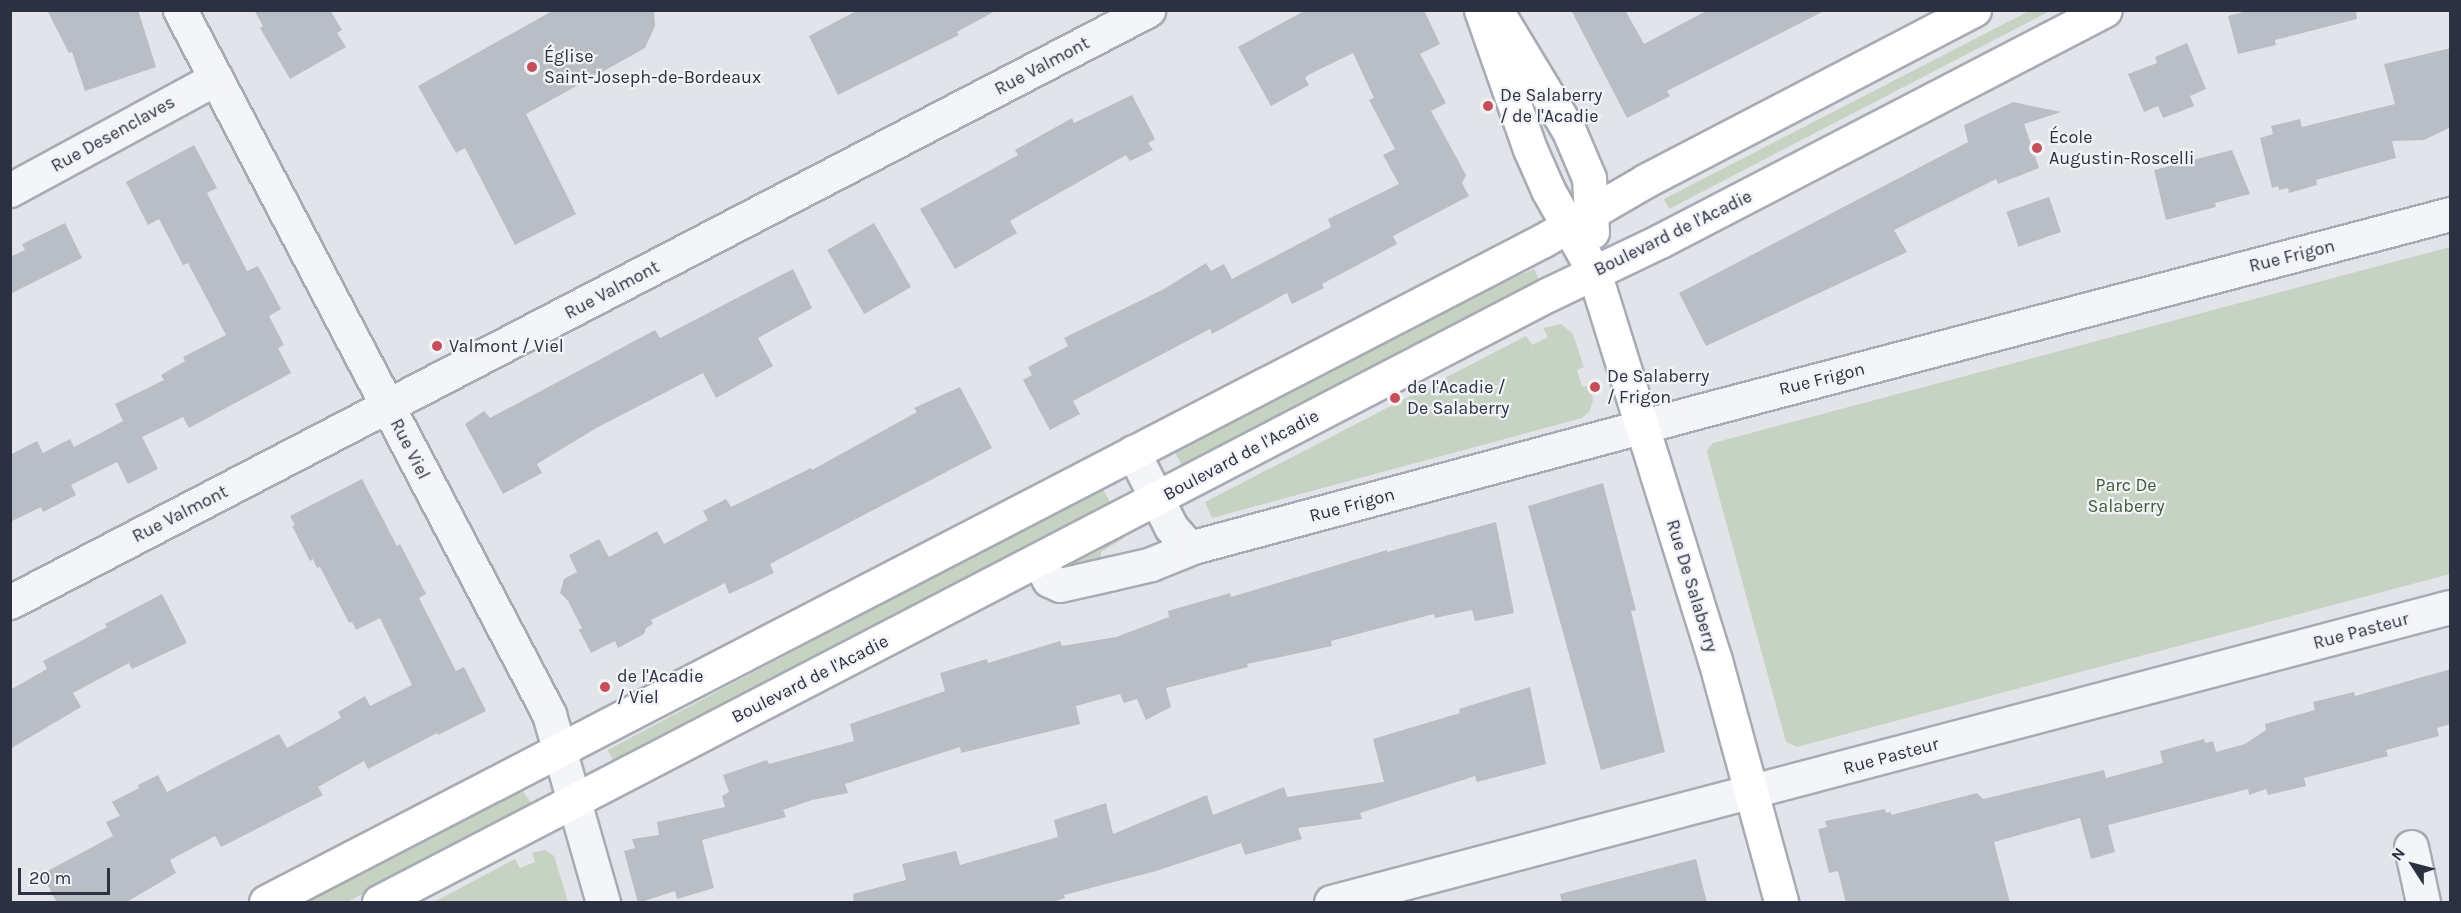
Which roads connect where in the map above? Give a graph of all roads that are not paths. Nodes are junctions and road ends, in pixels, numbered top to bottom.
1 (180, 10) edge
2 (1148, 10) edge
3 (1480, 10) edge
4 (1496, 10) edge
5 (1974, 10) edge
6 (2105, 10) edge
7 (216, 78) junction
8 (10, 190) edge
9 (2451, 214) edge
10 (1580, 220) junction
11 (1594, 272) junction
12 (388, 406) junction
13 (1644, 426) junction
14 (1133, 452) junction
15 (1157, 499) junction
16 (1193, 547) junction
17 (1038, 561) junction
18 (10, 602) edge
19 (2451, 607) edge
20 (560, 751) junction
21 (1752, 791) junction
22 (573, 801) junction
23 (2411, 847) dead end
24 (266, 903) edge
25 (379, 903) edge
26 (603, 903) edge
27 (1331, 903) edge
28 (1781, 903) edge
29 (2424, 903) edge

1 - 7 street, Rue Viel
2 - 12 street, Rue Valmont
3 - 10 main road, Rue De Salaberry
4 - 10 main road, Rue De Salaberry
5 - 10 main road
6 - 11 main road, Boulevard de l'Acadie
7 - 8 street, Rue Desenclaves
7 - 12 street, Rue Viel
9 - 13 street, Rue Frigon
10 - 11 main road, Rue De Salaberry
10 - 14 main road
11 - 13 main road, Rue De Salaberry
11 - 15 main road, Boulevard de l'Acadie
12 - 18 street, Rue Valmont
12 - 20 street, Rue Viel
13 - 16 street, Rue Frigon
13 - 21 main road, Rue De Salaberry
14 - 15 street
14 - 20 main road
15 - 16 street
15 - 17 main road, Boulevard de l'Acadie
16 - 17 street, Rue Frigon
17 - 22 main road, Boulevard de l'Acadie
19 - 21 street, Rue Pasteur
20 - 22 street, Rue Viel
20 - 24 main road
21 - 27 street, Rue Pasteur
21 - 28 main road, Rue De Salaberry
22 - 25 main road, Boulevard de l'Acadie
22 - 26 street, Rue Viel
23 - 29 street

